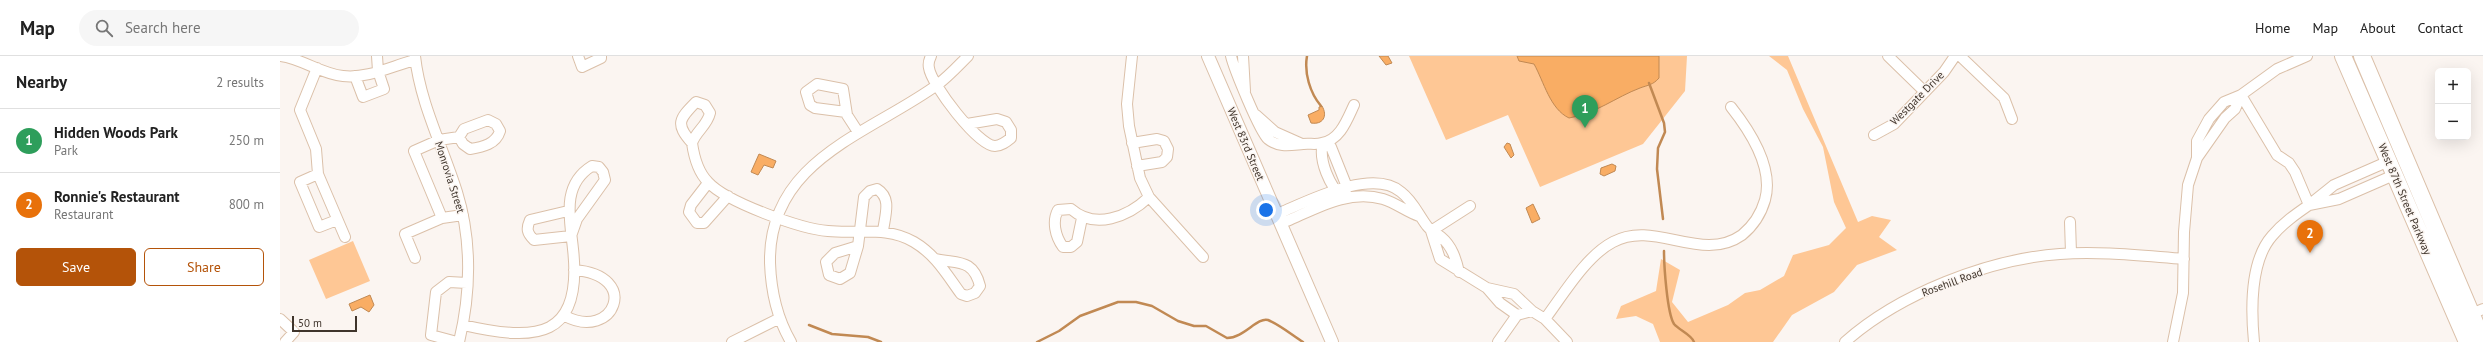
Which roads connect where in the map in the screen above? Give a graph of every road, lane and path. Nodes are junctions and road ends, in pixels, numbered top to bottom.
1 (281, 56) edge
2 (377, 56) edge
3 (578, 56) edge
4 (601, 56) edge
5 (931, 56) edge
6 (968, 56) edge
7 (1132, 56) edge
8 (1208, 56) edge
9 (1231, 56) edge
10 (1243, 56) edge
11 (1888, 56) edge
12 (1955, 56) edge
13 (1960, 56) edge
14 (2307, 56) edge
15 (2343, 56) edge
16 (2362, 56) edge
17 (415, 58) edge
18 (317, 68) junction
19 (378, 71) junction
20 (355, 76) junction
21 (937, 85) junction
22 (1245, 90) junction
23 (1924, 92) junction
24 (2241, 95) junction
25 (1354, 105) dead end
26 (1731, 106) dead end
27 (846, 112) dead end
28 (2012, 119) dead end
29 (967, 124) dead end
30 (858, 132) junction
31 (1874, 135) dead end
32 (459, 137) dead end
33 (439, 140) junction
34 (692, 143) dead end
35 (1132, 143) junction
36 (1323, 143) junction
37 (1136, 166) junction
38 (2391, 168) junction
39 (318, 174) junction
40 (708, 183) junction
41 (1347, 187) junction
42 (1334, 190) junction
43 (728, 196) junction
44 (1149, 196) junction
45 (1343, 198) junction
46 (2309, 205) junction
47 (1470, 206) dead end
48 (568, 211) junction
49 (463, 215) junction
50 (1419, 216) junction
51 (442, 218) junction
52 (778, 218) junction
53 (1082, 218) dead end
54 (2430, 218) junction
55 (1280, 219) junction
56 (337, 220) junction
57 (2070, 222) dead end
58 (860, 231) junction
59 (883, 231) junction
60 (1431, 231) junction
61 (572, 236) junction
62 (345, 237) dead end
63 (858, 246) dead end
64 (2071, 253) junction
65 (1203, 257) dead end
66 (416, 258) dead end
67 (936, 258) dead end
68 (2184, 259) junction
69 (574, 270) junction
70 (1459, 272) junction
71 (467, 283) junction
72 (1487, 288) junction
73 (1532, 311) junction
74 (2471, 314) edge
75 (1518, 315) junction
76 (565, 316) junction
77 (780, 318) junction
78 (280, 319) edge
79 (1545, 319) junction
80 (463, 325) junction
81 (2483, 341) edge
82 (285, 342) edge
83 (458, 342) edge
84 (732, 342) edge
85 (791, 342) edge
86 (1332, 342) edge
87 (1498, 342) edge
88 (1567, 342) edge
89 (1845, 342) edge
90 (2173, 342) edge
91 (2254, 342) edge
92 (2467, 342) edge

1 - 18 street
2 - 19 street
3 - 4 street
5 - 21 street
6 - 21 street
7 - 35 street
8 - 55 street, West 83rd Street
9 - 22 street
10 - 22 street
11 - 23 street
12 - 23 street, Westgate Drive
13 - 28 street
14 - 24 street
15 - 38 main road, West 87th Street Parkway
16 - 54 main road, West 87th Street Parkway
17 - 19 street
17 - 33 street, Monrovia Street
18 - 20 street
18 - 39 street
19 - 20 street
19 - 20 street
21 - 29 street
21 - 30 street
22 - 36 street
23 - 31 street, Westgate Drive
24 - 46 street
24 - 68 street
25 - 36 street
26 - 79 street
27 - 30 street
30 - 52 street
32 - 33 street
33 - 49 street, Monrovia Street
33 - 51 street
34 - 40 street
35 - 37 street
35 - 37 street
36 - 41 street
36 - 42 street
37 - 44 street
38 - 46 street
38 - 46 street
38 - 54 main road
38 - 74 main road, West 87th Street Parkway
39 - 56 street
39 - 56 street
40 - 43 street
40 - 43 street
41 - 42 street
41 - 45 street
41 - 50 street
42 - 45 street
42 - 55 street
43 - 52 street
44 - 53 street
44 - 65 street
45 - 50 street
45 - 55 street
46 - 91 street
47 - 60 street
48 - 61 street
48 - 61 street
48 - 61 street
49 - 51 street
49 - 71 street, Monrovia Street
50 - 60 street
51 - 66 street
52 - 58 street
52 - 77 street
54 - 74 main road, West 87th Street Parkway
55 - 86 street, West 83rd Street
56 - 62 street
57 - 64 street
58 - 59 street
58 - 59 street
58 - 63 street
59 - 67 street
60 - 70 street
60 - 70 street
61 - 69 street
64 - 68 street, Rosehill Road
64 - 89 street, Rosehill Road
68 - 90 street
69 - 76 street
69 - 76 street
70 - 72 street
71 - 80 street, Monrovia Street
71 - 83 street
72 - 73 street
72 - 75 street
73 - 75 street
73 - 79 street
74 - 81 main road, West 87th Street Parkway
74 - 92 main road, West 87th Street Parkway
75 - 87 street
76 - 80 street
77 - 84 street
77 - 85 street
78 - 82 street
79 - 88 street
80 - 83 street, Monrovia Street

